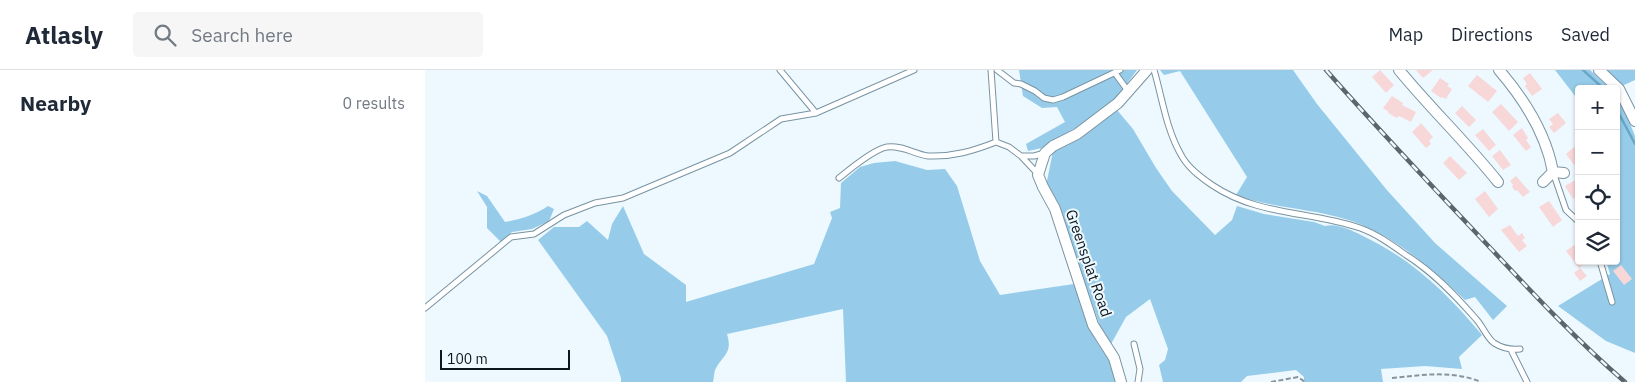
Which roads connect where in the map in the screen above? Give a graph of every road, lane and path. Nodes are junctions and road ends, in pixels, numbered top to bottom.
1 (780, 70) edge
2 (915, 70) edge
3 (991, 70) edge
4 (997, 70) edge
5 (1147, 70) edge
6 (1154, 70) edge
7 (1399, 70) edge
8 (1499, 70) edge
9 (1599, 70) edge
10 (1117, 72) edge
11 (1128, 91) junction
12 (816, 113) junction
13 (1635, 122) edge
14 (996, 142) junction
15 (1045, 153) junction
16 (1021, 156) junction
17 (1488, 170) junction
18 (1553, 172) junction
19 (1564, 173) dead end
20 (1038, 175) junction
21 (1479, 177) dead end
22 (839, 178) dead end
23 (1497, 182) dead end
24 (1543, 182) dead end
25 (1577, 220) edge
26 (1601, 265) edge
27 (1612, 302) dead end
28 (425, 308) edge
29 (1133, 344) dead end
30 (1519, 348) dead end
31 (1511, 350) junction
32 (1392, 378) dead end
33 (1121, 382) edge
34 (1138, 382) edge
35 (1271, 382) edge
36 (1305, 382) edge
37 (1481, 382) edge
38 (1527, 382) edge

1 - 12 lane
2 - 12 lane
3 - 14 lane
4 - 10 lane
5 - 11 street
6 - 31 lane
7 - 17 street
8 - 18 street
9 - 13 street
10 - 11 lane
11 - 15 street
12 - 28 lane
14 - 16 lane
14 - 22 lane
15 - 16 lane
15 - 20 street
16 - 20 lane
17 - 21 street
17 - 23 street
18 - 19 street
18 - 24 street
18 - 25 lane
20 - 33 street, Greensplat Road
26 - 27 lane
29 - 34 lane
30 - 31 lane
31 - 38 lane
32 - 37 path
35 - 36 path

